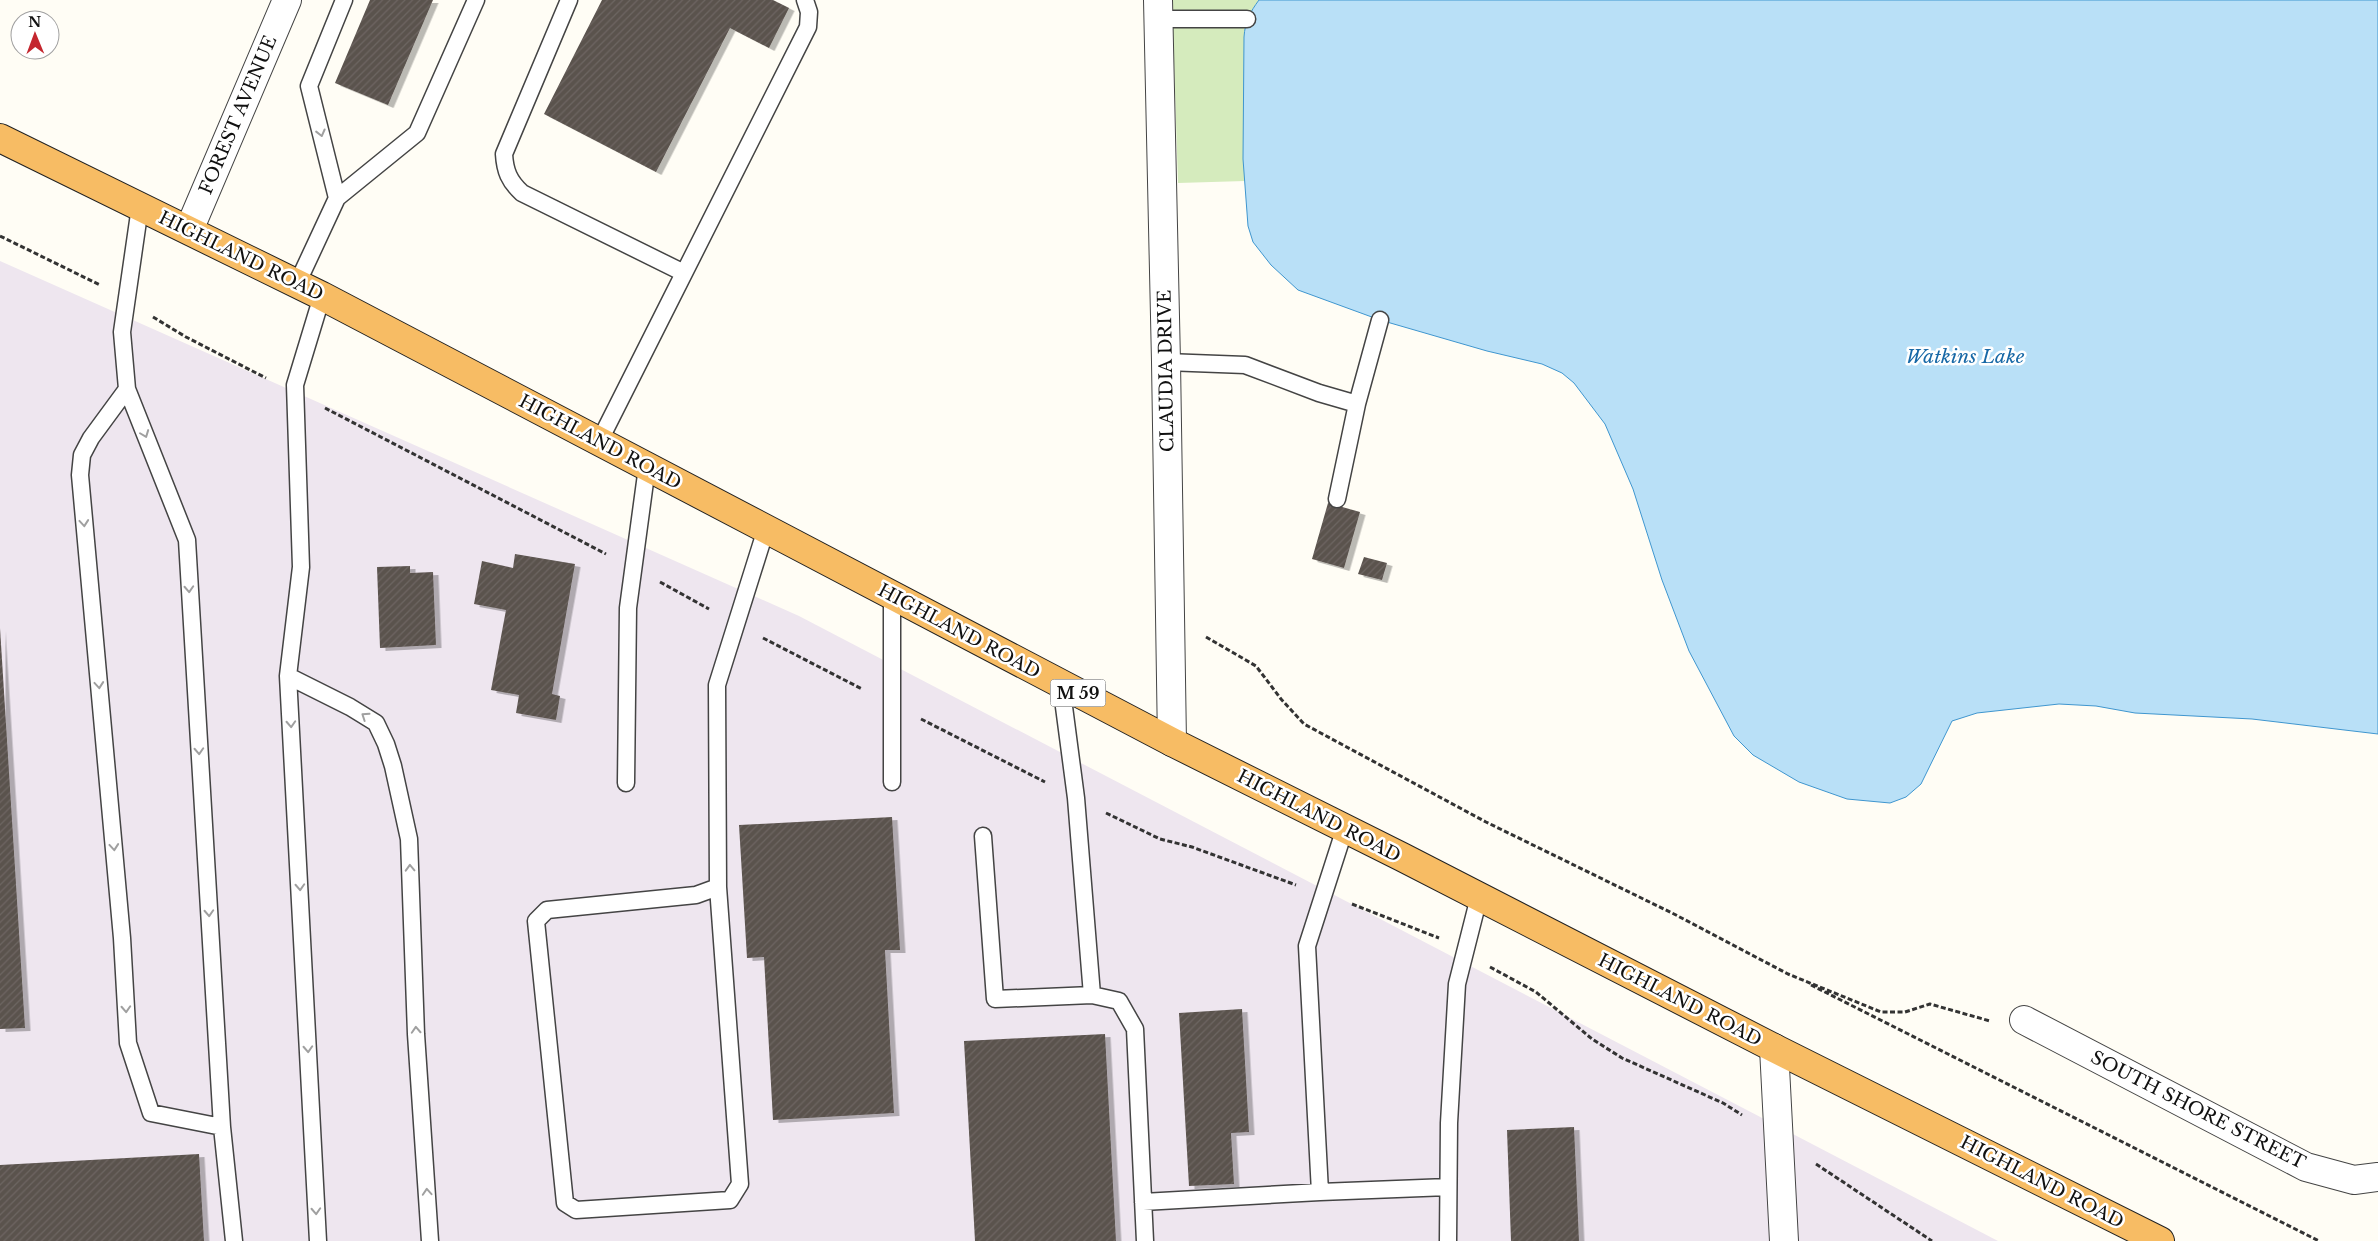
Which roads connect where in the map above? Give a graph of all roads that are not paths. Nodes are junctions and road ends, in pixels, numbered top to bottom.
1 (287, 0) edge
2 (344, 0) edge
3 (476, 0) edge
4 (569, 0) edge
5 (804, 0) edge
6 (1159, 9) edge
7 (1247, 19) dead end
8 (0, 138) edge
9 (336, 198) junction
10 (140, 206) junction
11 (190, 230) junction
12 (684, 274) junction
13 (297, 284) junction
14 (322, 296) junction
15 (1380, 320) dead end
16 (1166, 362) junction
17 (127, 389) junction
18 (1357, 404) junction
19 (599, 442) junction
20 (647, 467) junction
21 (1337, 499) dead end
22 (766, 529) junction
23 (892, 596) junction
24 (288, 676) junction
25 (1061, 684) junction
26 (1172, 742) junction
27 (892, 782) dead end
28 (626, 783) dead end
29 (1345, 828) junction
30 (983, 836) dead end
31 (718, 887) junction
32 (1479, 897) junction
33 (1092, 995) junction
34 (2024, 1020) road end
35 (1774, 1048) junction
36 (222, 1127) junction
37 (2378, 1177) edge
38 (1448, 1187) junction
39 (1320, 1192) junction
40 (1143, 1202) junction
41 (234, 1241) edge
42 (318, 1241) edge
43 (430, 1241) edge
44 (1145, 1241) edge
45 (1448, 1241) edge
46 (1784, 1241) edge
47 (2160, 1241) edge

1 - 11 street, FOREST AVENUE
2 -> 9 lane
3 - 9 lane
4 - 12 lane
5 - 12 lane
6 - 7 lane
6 - 16 street, CLAUDIA DRIVE
8 - 10 highway, HIGHLAND ROAD / M 59
9 - 13 lane
10 - 11 highway, HIGHLAND ROAD / M 59
10 - 17 lane
11 - 13 highway, HIGHLAND ROAD / M 59
12 - 19 lane
13 - 14 highway, HIGHLAND ROAD / M 59
14 - 19 highway, HIGHLAND ROAD / M 59
14 - 24 lane
15 - 18 lane
16 - 18 lane
16 - 26 street, CLAUDIA DRIVE
17 -> 36 lane
17 -> 36 lane
18 - 21 lane
19 - 20 highway, HIGHLAND ROAD / M 59
20 - 22 highway, HIGHLAND ROAD / M 59
20 - 28 lane
22 - 23 highway, HIGHLAND ROAD / M 59
22 - 31 lane
23 - 25 highway, HIGHLAND ROAD / M 59
23 - 27 lane
24 -> 42 lane
43 -> 24 lane
25 - 26 highway, HIGHLAND ROAD / M 59
25 - 33 lane
26 - 29 highway, HIGHLAND ROAD / M 59
29 - 32 highway, HIGHLAND ROAD / M 59
29 - 39 lane
30 - 33 lane
31 - 31 lane
32 - 35 highway, HIGHLAND ROAD / M 59
32 - 38 lane
33 - 40 lane
34 - 37 street, SOUTH SHORE STREET
35 - 46 street
35 - 47 highway, HIGHLAND ROAD / M 59
36 - 41 lane
38 - 39 lane
38 - 45 lane
39 - 40 lane
40 - 44 lane

